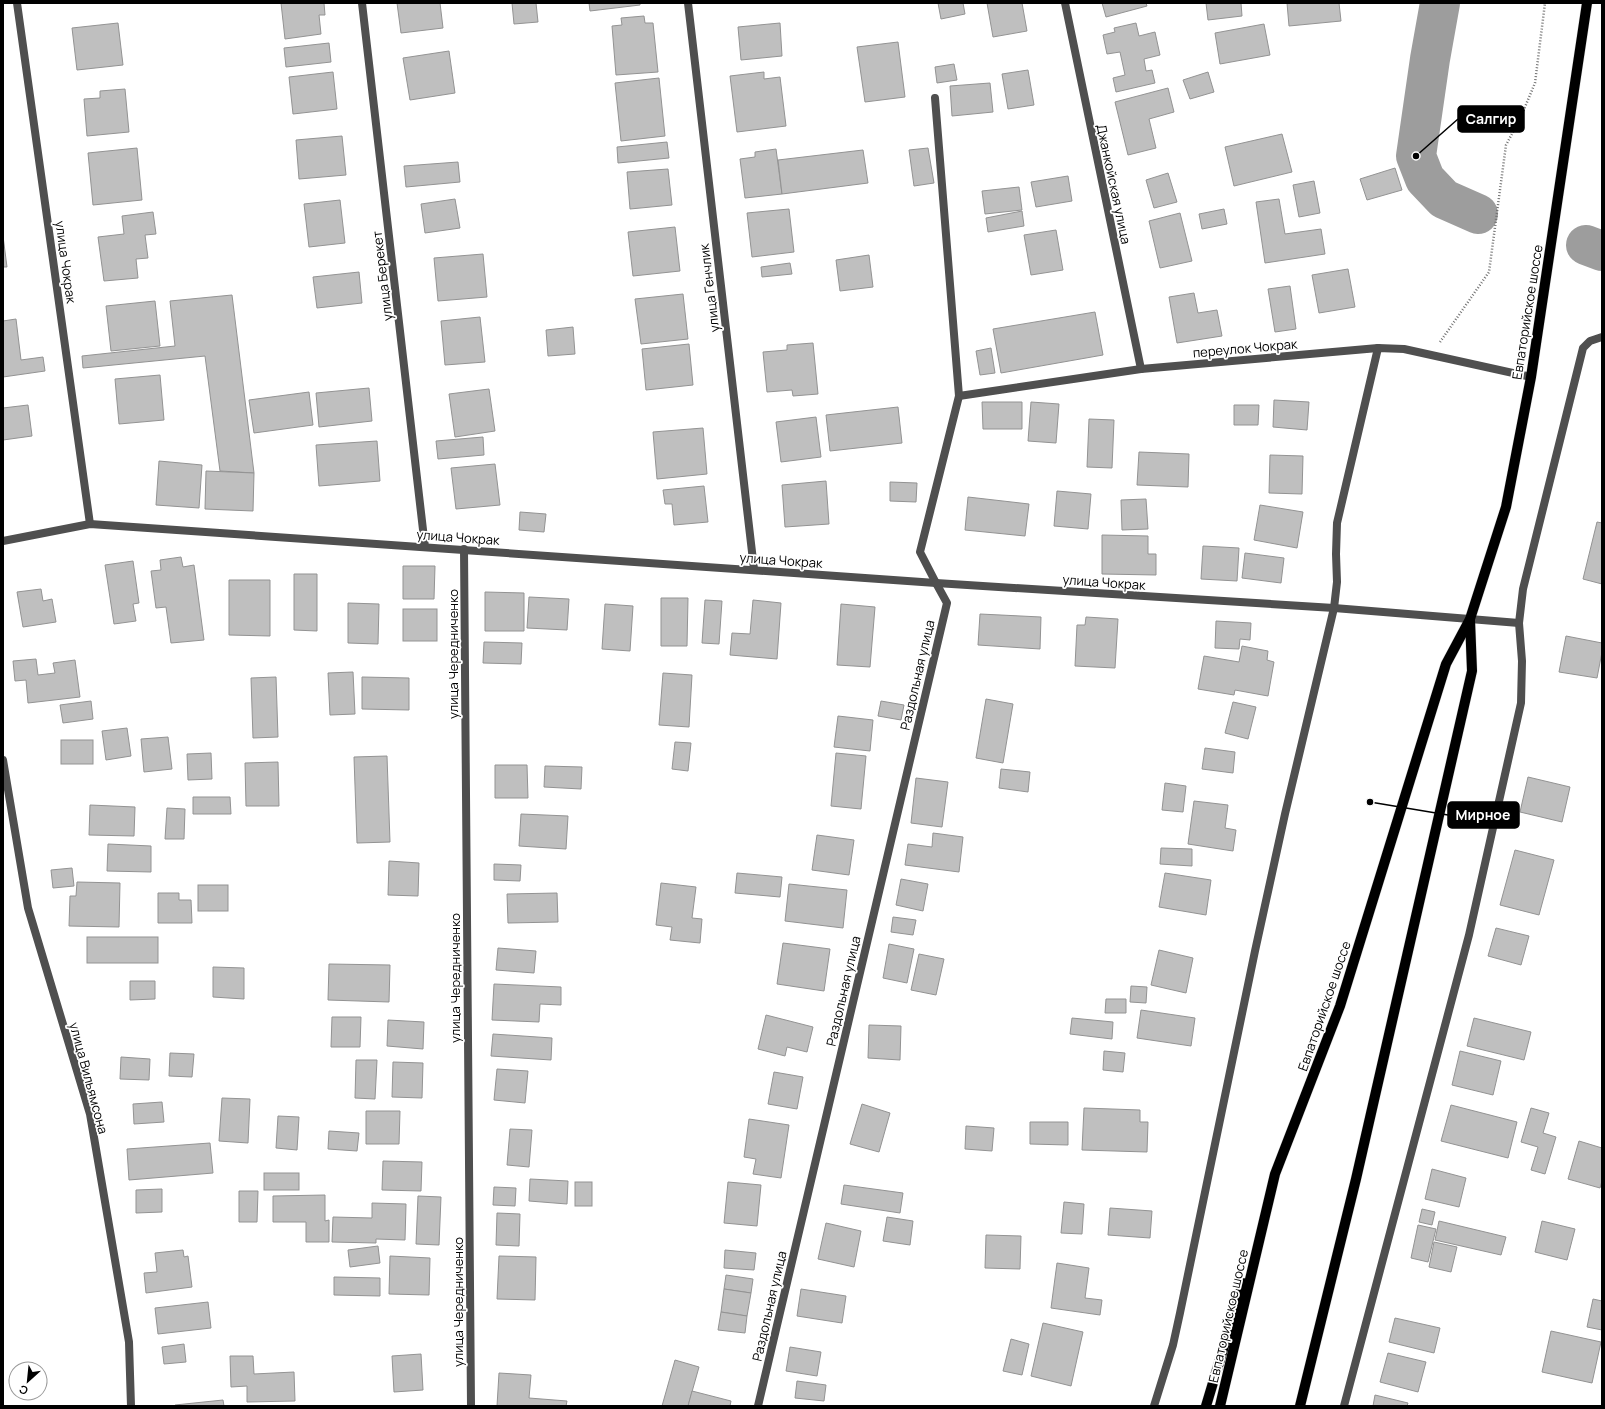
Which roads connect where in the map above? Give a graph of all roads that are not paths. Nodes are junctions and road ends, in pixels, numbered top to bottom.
1 (17, 3) edge
2 (362, 3) edge
3 (688, 3) edge
4 (1065, 3) edge
5 (1587, 3) edge
6 (935, 98) dead end
7 (1602, 337) edge
8 (1378, 348) junction
9 (1141, 369) junction
10 (1531, 378) junction
11 (959, 396) junction
12 (90, 524) junction
13 (3, 541) edge
14 (425, 547) junction
15 (464, 550) junction
16 (754, 569) junction
17 (936, 583) junction
18 (1334, 608) junction
19 (1470, 619) junction
20 (1519, 623) junction
21 (3, 760) edge
22 (1275, 1174) junction
23 (131, 1406) edge
24 (470, 1406) edge
25 (758, 1406) edge
26 (1154, 1406) edge
27 (1206, 1406) edge
28 (1220, 1406) edge
29 (1300, 1406) edge
30 (1344, 1406) edge

1 - 12 street, улица Чокрак
2 - 14 street, улица Берекет
3 - 16 street, улица Генчлик
4 - 9 street, Джанкойская улица
5 - 10 main road, Евпаторийское шоссе
6 - 11 street, Раздольная улица
7 - 20 street
8 - 9 street, переулок Чокрак
8 - 10 street, переулок Чокрак
8 - 18 street
9 - 11 street, переулок Чокрак
10 - 19 main road, Евпаторийское шоссе
11 - 17 street, Раздольная улица
12 - 13 street, улица Чокрак
12 - 14 street, улица Чокрак
14 - 15 street, улица Чокрак
15 - 16 street, улица Чокрак
15 - 24 street, улица Чередниченко
16 - 17 street, улица Чокрак
17 - 18 street, улица Чокрак
17 - 25 street, Раздольная улица
18 - 19 street, улица Чокрак
18 - 26 street
19 - 20 street, улица Чокрак
19 - 22 main road, Евпаторийское шоссе
19 - 29 main road, Евпаторийское шоссе
20 - 30 street
21 - 23 street, улица Вильямсона
22 - 27 main road
22 - 28 main road, Евпаторийское шоссе

